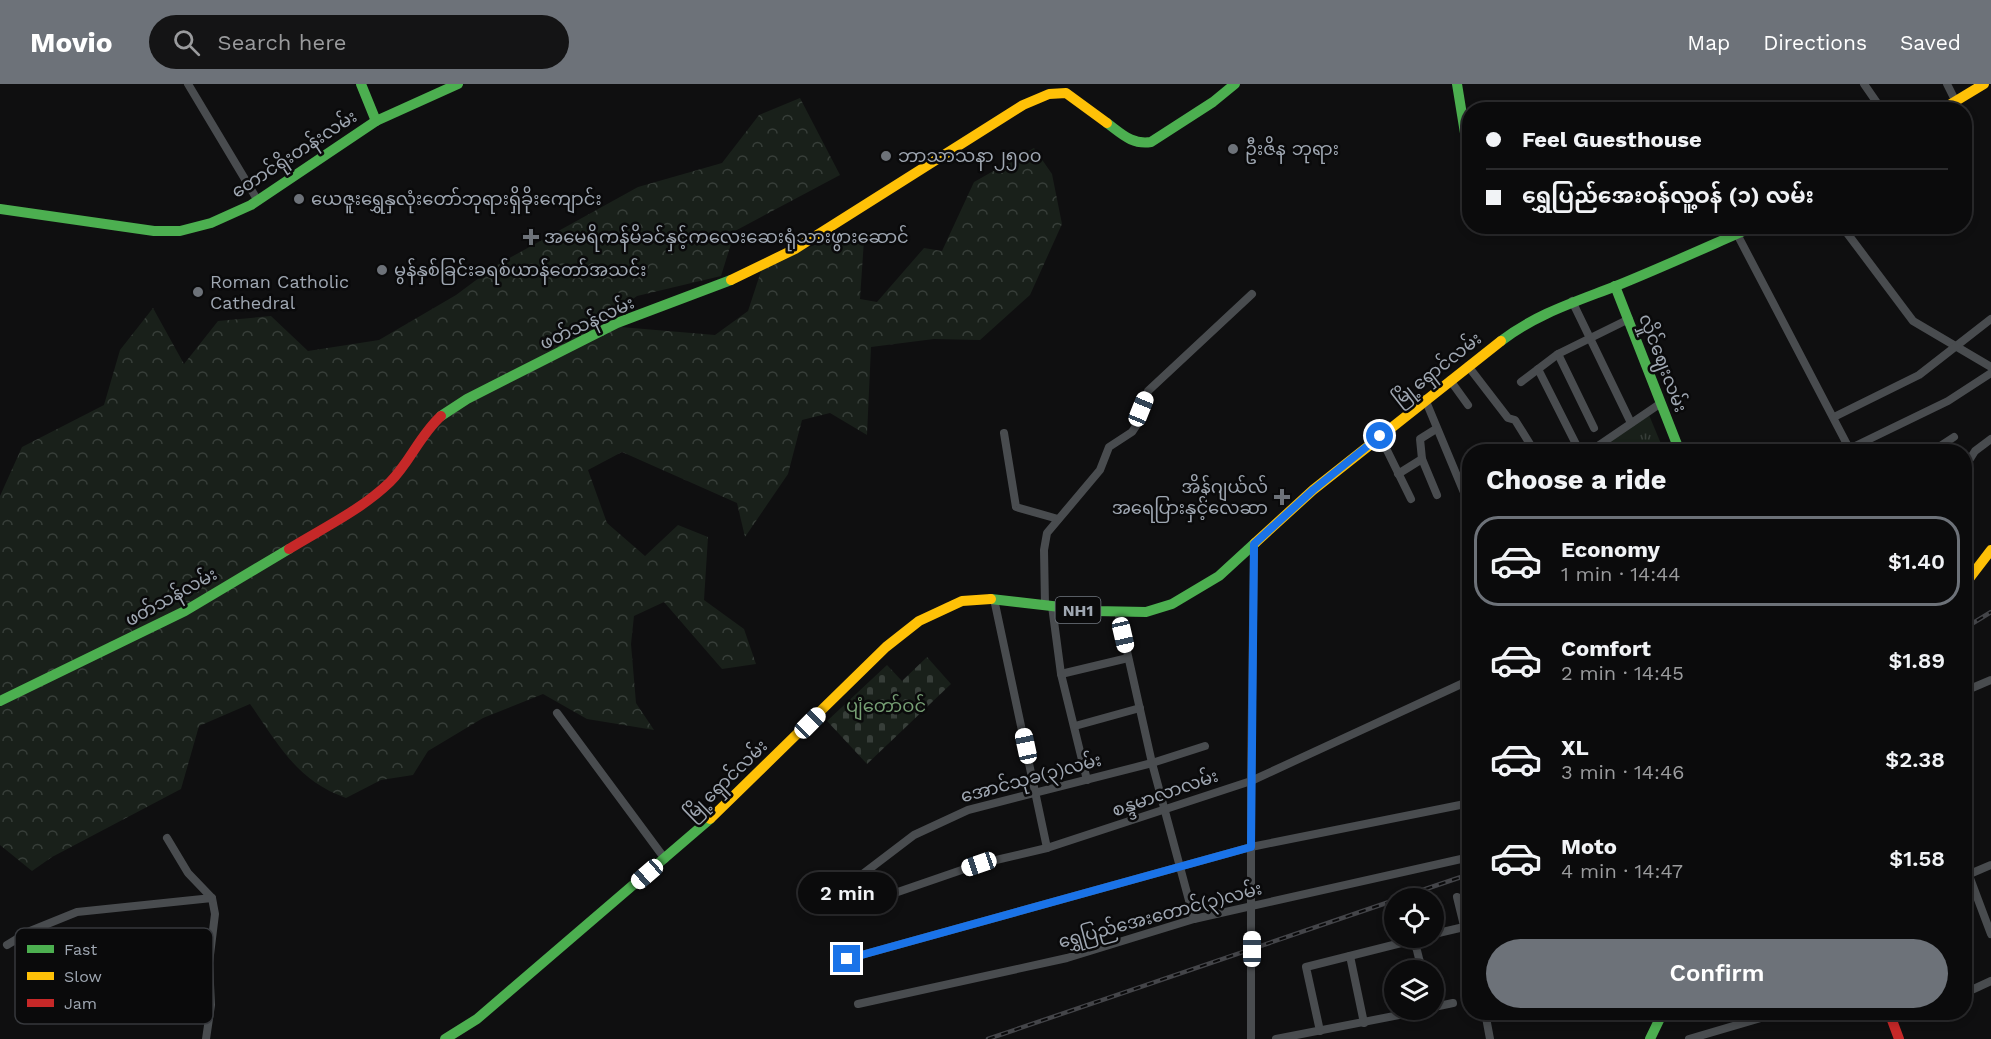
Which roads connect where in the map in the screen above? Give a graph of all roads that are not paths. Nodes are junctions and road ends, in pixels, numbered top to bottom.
1 (188, 84) edge
2 (361, 84) edge
3 (458, 84) edge
4 (1235, 84) edge
5 (1457, 84) edge
6 (1864, 84) edge
7 (1947, 84) edge
8 (1984, 84) edge
9 (1955, 100) junction
10 (1876, 102) edge
11 (1952, 102) edge
12 (1462, 115) edge
13 (376, 121) junction
14 (258, 201) junction
15 (0, 209) edge
16 (1737, 234) joint
17 (1848, 234) edge
18 (1615, 286) junction
19 (1252, 294) dead end
20 (1572, 301) junction
21 (1629, 319) junction
22 (1991, 319) edge
23 (1591, 337) junction
24 (1954, 346) junction
25 (1558, 354) junction
26 (1468, 366) junction
27 (1991, 367) edge
28 (1538, 369) junction
29 (1991, 373) edge
30 (1450, 380) junction
31 (1521, 382) dead end
32 (1425, 399) junction
33 (1661, 403) junction
34 (1468, 405) dead end
35 (1834, 417) junction
36 (1631, 423) junction
37 (1594, 428) dead end
38 (1436, 429) junction
39 (1004, 433) dead end
40 (1380, 436) junction
41 (1954, 437) dead end
42 (1991, 439) edge
43 (1530, 444) edge
44 (1576, 444) edge
45 (1601, 444) edge
46 (1677, 444) edge
47 (1847, 444) edge
48 (1862, 444) edge
49 (1943, 444) edge
50 (1972, 456) edge
51 (1422, 459) junction
52 (1398, 474) junction
53 (1462, 489) edge
54 (1437, 495) dead end
55 (1411, 499) dead end
56 (1058, 519) junction
57 (1254, 544) junction
58 (1991, 550) edge
59 (1972, 575) edge
60 (994, 598) junction
61 (1048, 605) junction
62 (1118, 611) junction
63 (1128, 658) junction
64 (1061, 674) junction
65 (1991, 680) edge
66 (1462, 684) edge
67 (1972, 688) edge
68 (0, 701) edge
69 (1140, 708) junction
70 (557, 713) dead end
71 (1075, 726) junction
72 (1205, 746) dead end
73 (1152, 763) junction
74 (1087, 780) junction
75 (1251, 781) junction
76 (1035, 794) junction
77 (1462, 805) edge
78 (1165, 811) junction
79 (167, 838) dead end
80 (1251, 847) junction
81 (1047, 848) junction
82 (664, 859) junction
83 (1462, 859) edge
84 (1179, 865) junction
85 (1991, 865) edge
86 (1972, 874) edge
87 (847, 886) dead end
88 (1972, 888) edge
89 (892, 894) dead end
90 (1457, 897) dead end
91 (212, 898) junction
92 (1252, 906) junction
93 (1462, 907) edge
94 (1194, 919) junction
95 (1462, 927) edge
96 (37, 928) edge
97 (213, 930) edge
98 (1444, 932) edge
99 (1991, 934) edge
100 (15, 940) edge
101 (7, 945) dead end
102 (1384, 947) edge
103 (1350, 956) junction
104 (847, 959) dead end
105 (1991, 981) edge
106 (1972, 990) edge
107 (1453, 1003) dead end
108 (858, 1004) dead end
109 (1444, 1005) edge
110 (1384, 1019) edge
111 (1486, 1020) edge
112 (1659, 1020) edge
113 (1754, 1020) edge
114 (1892, 1020) edge
115 (1364, 1023) junction
116 (208, 1024) edge
117 (1320, 1031) junction
118 (1305, 1036) edge
119 (206, 1039) edge
120 (445, 1039) edge
121 (1251, 1039) edge
122 (1276, 1039) edge
123 (1490, 1039) edge
124 (1650, 1039) edge
125 (1691, 1039) edge
126 (1899, 1039) edge

1 - 14 street
2 - 13 main road
3 - 13 main road, တောင်ရိုးတန်းလမ်း
4 - 68 main road, ဖတ်သန်လမ်း
5 - 12 main road
6 - 10 street
7 - 9 street
8 - 9 main road
9 - 11 main road
13 - 14 main road, တောင်ရိုးတန်းလမ်း
14 - 15 main road, တောင်ရိုးတန်းလမ်း
16 - 18 main road, မြို့ရှောင်လမ်း / NH1
16 - 35 street
17 - 24 street
18 - 20 main road, မြို့ရှောင်လမ်း / NH1
18 - 21 main road, လှိုင်ဈေးလမ်း
19 - 56 street
20 - 23 street
20 - 26 main road, မြို့ရှောင်လမ်း / NH1
21 - 23 street
21 - 33 main road, လှိုင်ဈေးလမ်း
22 - 24 street
23 - 25 street
23 - 36 street
24 - 27 street
24 - 35 street
25 - 28 street
25 - 37 street
26 - 30 main road, မြို့ရှောင်လမ်း / NH1
26 - 43 street
28 - 31 street
28 - 44 street
29 - 48 street
30 - 32 main road, မြို့ရှောင်လမ်း / NH1
30 - 34 street
32 - 38 street
32 - 40 main road, မြို့ရှောင်လမ်း / NH1
33 - 36 street
33 - 46 main road, လှိုင်ဈေးလမ်း
35 - 47 street
36 - 45 street
38 - 51 street
38 - 53 street
39 - 56 street
40 - 52 street
40 - 57 main road, မြို့ရှောင်လမ်း / NH1
41 - 49 street
42 - 50 street
51 - 52 street
51 - 54 street
52 - 55 street
56 - 61 street
57 - 62 main road, မြို့ရှောင်လမ်း / NH1
57 - 75 street
58 - 59 main road
60 - 61 main road, မြို့ရှောင်လမ်း / NH1
60 - 76 street
60 - 82 main road, မြို့ရှောင်လမ်း / NH1
61 - 62 main road, မြို့ရှောင်လမ်း / NH1
61 - 64 street
62 - 63 street
63 - 64 street
63 - 69 street
64 - 71 street
65 - 67 street
66 - 75 street, စန္ဒမာလာလမ်း
69 - 71 street
69 - 73 street
70 - 82 street
71 - 74 street
72 - 73 street, အောင်သုခ(၃)လမ်း
73 - 74 street, အောင်သုခ(၃)လမ်း
73 - 78 street
74 - 76 street, အောင်သုခ(၃)လမ်း
75 - 78 street, စန္ဒမာလာလမ်း
75 - 80 street
76 - 81 street
76 - 87 street, အောင်သုခ(၃)လမ်း
77 - 80 street
78 - 81 street, စန္ဒမာလာလမ်း
78 - 84 street
79 - 91 street
80 - 84 street
80 - 92 street
81 - 89 street, စန္ဒမာလာလမ်း
82 - 120 main road, မြို့ရှောင်လမ်း / NH1
83 - 92 street, ရွှေပြည်အေးတောင်(၃)လမ်း
84 - 94 street
84 - 104 street
85 - 86 street
88 - 99 street
90 - 93 street
91 - 96 street
91 - 97 street
92 - 94 street, ရွှေပြည်အေးတောင်(၃)လမ်း
92 - 121 street
94 - 108 street, ရွှေပြည်အေးတောင်(၃)လမ်း
95 - 98 street
100 - 101 street
102 - 103 street
103 - 115 street
103 - 117 street
105 - 106 street
107 - 109 street
110 - 115 street
111 - 123 street
112 - 124 main road
113 - 125 street
114 - 126 main road
115 - 117 street
116 - 119 street
117 - 118 street
118 - 122 street

